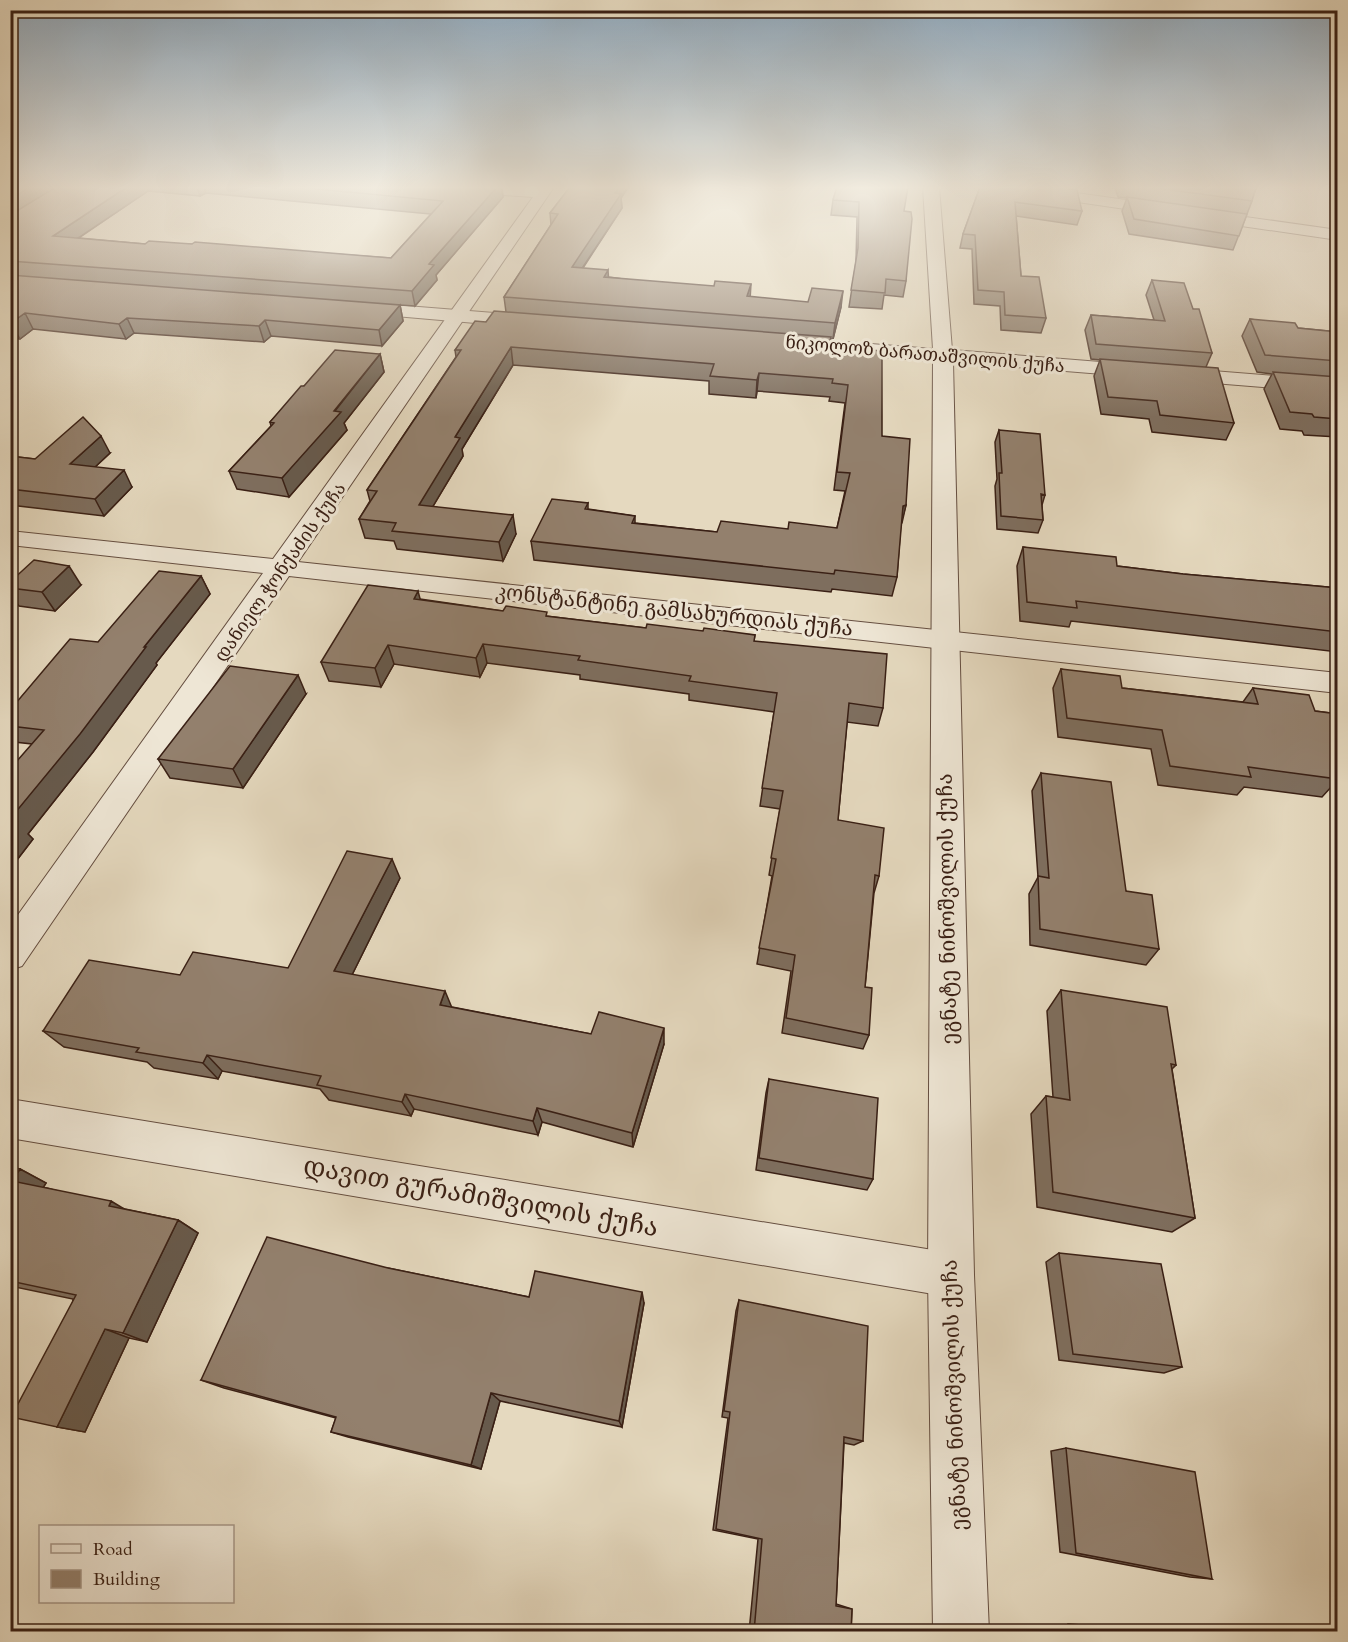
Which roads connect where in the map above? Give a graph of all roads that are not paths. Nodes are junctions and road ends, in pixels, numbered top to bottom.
1 (492, 264) edge
2 (936, 264) edge
3 (339, 307) edge
4 (456, 315) junction
5 (551, 323) edge
6 (765, 341) edge
7 (943, 356) junction
8 (1338, 387) edge
9 (10, 538) edge
10 (284, 567) junction
11 (945, 640) junction
12 (1338, 683) edge
13 (10, 955) edge
14 (10, 1118) edge
15 (951, 1275) junction
16 (961, 1632) edge

1 - 4 street, დანიელ ჭონქაძის ქუჩა
2 - 7 street, ეგნატე ნინოშვილის ქუჩა
3 - 4 street
4 - 5 street
4 - 10 street, დანიელ ჭონქაძის ქუჩა
6 - 7 street, ნიკოლოზ ბარათაშვილის ქუჩა
7 - 8 street, ნიკოლოზ ბარათაშვილის ქუჩა
7 - 11 street, ეგნატე ნინოშვილის ქუჩა
9 - 10 street, კონსტანტინე გამსახურდიას ქუჩა
10 - 11 street, კონსტანტინე გამსახურდიას ქუჩა
10 - 13 street, დანიელ ჭონქაძის ქუჩა
11 - 12 street, კონსტანტინე გამსახურდიას ქუჩა
11 - 15 street, ეგნატე ნინოშვილის ქუჩა
14 - 15 street, დავით გურამიშვილის ქუჩა
15 - 16 street, ეგნატე ნინოშვილის ქუჩა

